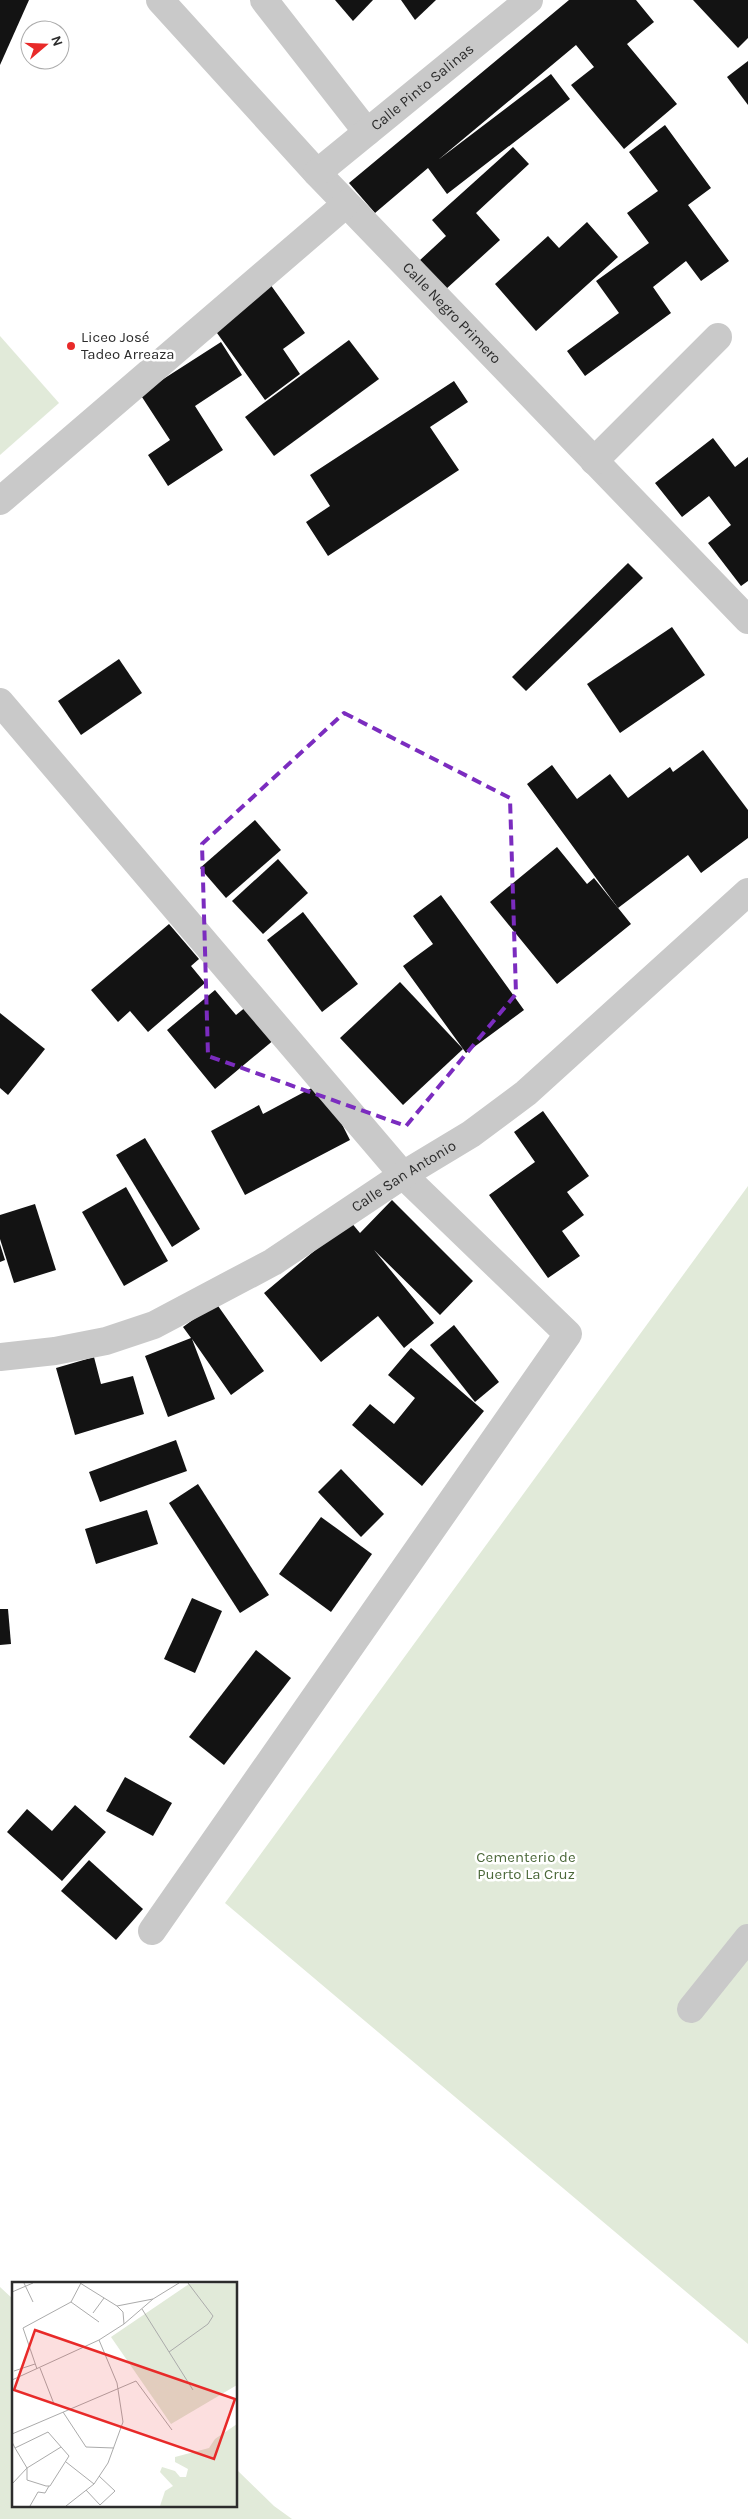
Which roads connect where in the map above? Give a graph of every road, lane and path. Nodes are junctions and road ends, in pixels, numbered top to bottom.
1 (160, 0) edge
2 (264, 0) edge
3 (530, 0) edge
4 (367, 132) junction
5 (317, 173) junction
6 (346, 204) junction
7 (718, 337) dead end
8 (594, 461) junction
9 (0, 500) edge
10 (748, 620) edge
11 (0, 702) edge
12 (748, 892) edge
13 (403, 1175) junction
14 (0, 1357) edge
15 (152, 1932) dead end
16 (748, 1938) edge
17 (691, 2009) dead end

1 - 5 street, Calle Negro Primero
2 - 4 street
3 - 4 street, Calle Pinto Salinas
4 - 5 street, Calle Pinto Salinas
5 - 6 street, Calle Negro Primero
6 - 8 street, Calle Negro Primero
6 - 9 street
7 - 8 street
8 - 10 street, Calle Negro Primero
11 - 13 street
12 - 13 street, Calle San Antonio
13 - 14 street, Calle San Antonio
13 - 15 street
16 - 17 street

